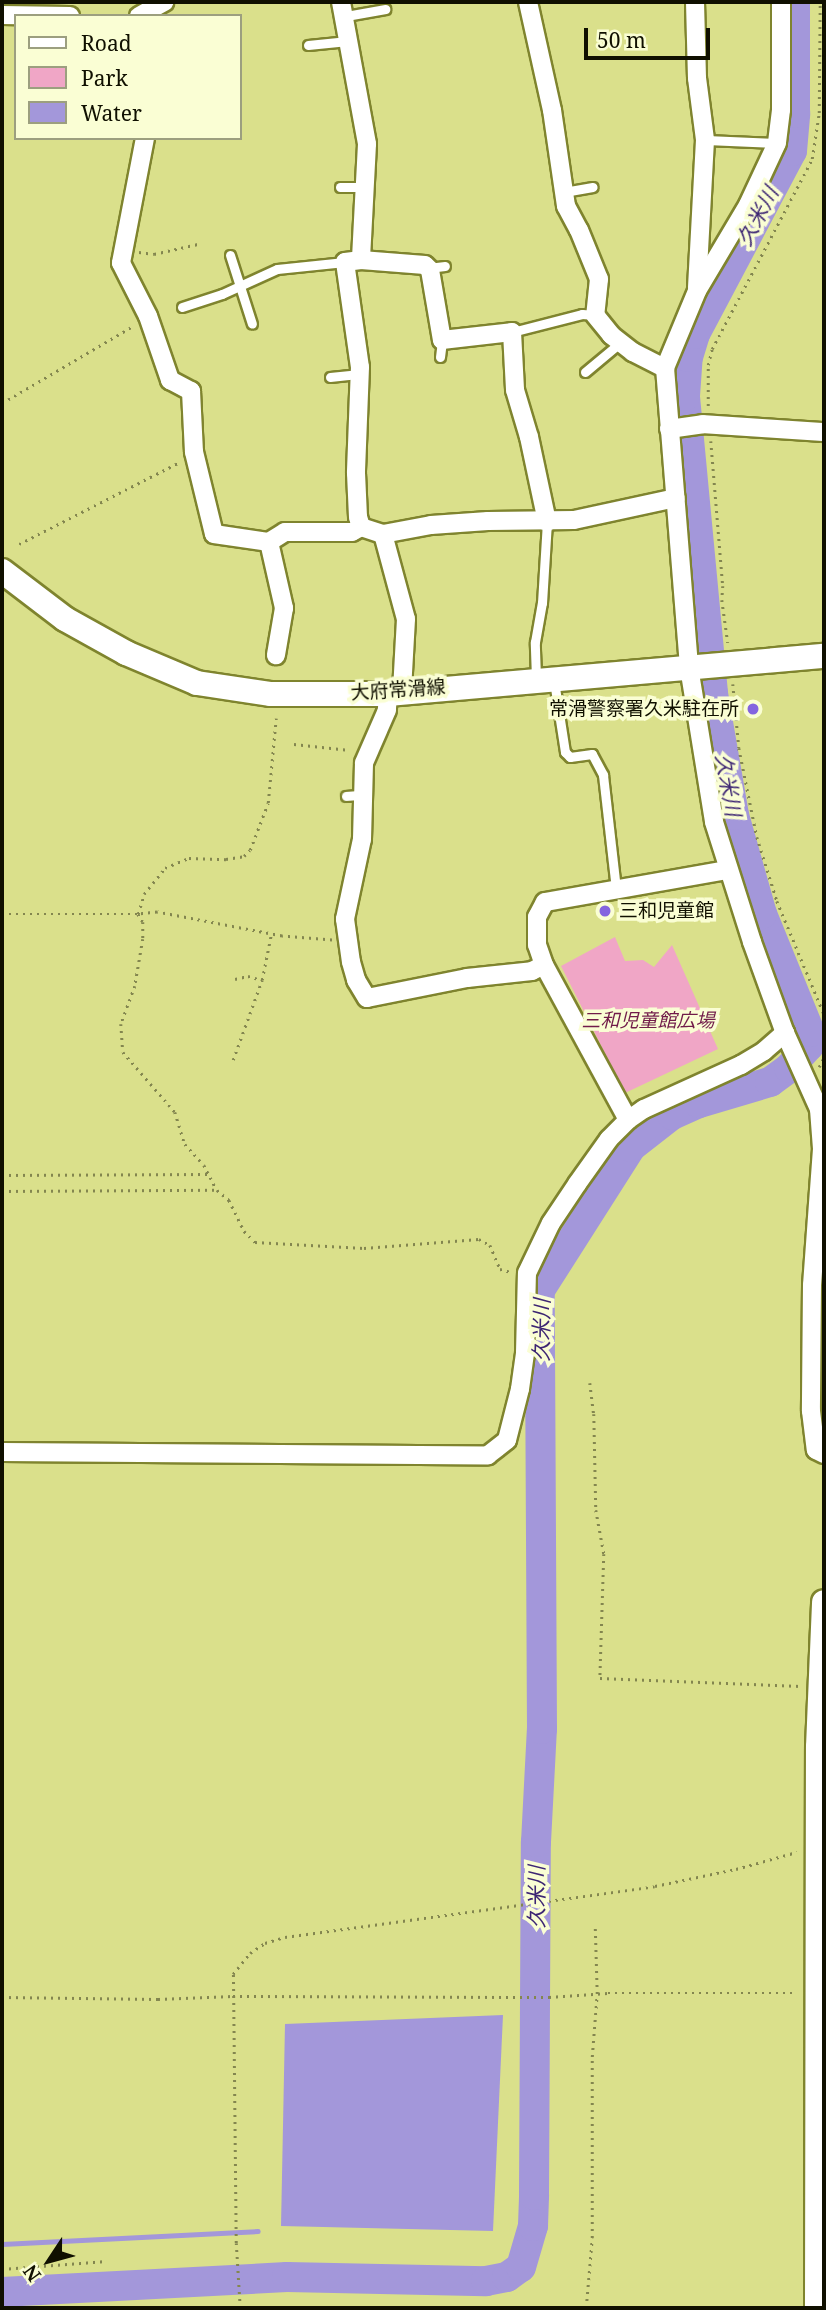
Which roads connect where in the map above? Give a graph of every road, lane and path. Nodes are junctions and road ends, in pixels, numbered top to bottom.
1 (164, 2) edge
2 (528, 2) edge
3 (695, 2) edge
4 (781, 2) edge
5 (820, 2) edge
6 (344, 9) edge
7 (386, 9) dead end
8 (143, 14) edge
9 (349, 41) junction
10 (309, 45) dead end
11 (819, 77) junction
12 (824, 78) edge
13 (145, 140) edge
14 (705, 140) junction
15 (777, 143) junction
16 (340, 187) dead end
17 (365, 187) junction
18 (593, 187) dead end
19 (564, 192) junction
20 (198, 244) dead end
21 (124, 250) junction
22 (230, 255) dead end
23 (353, 261) junction
24 (242, 286) junction
25 (697, 291) junction
26 (181, 307) dead end
27 (595, 315) junction
28 (148, 317) junction
29 (252, 324) dead end
30 (512, 332) junction
31 (621, 342) junction
32 (664, 368) junction
33 (585, 372) dead end
34 (360, 374) junction
35 (330, 377) dead end
36 (2, 403) edge
37 (706, 424) junction
38 (673, 428) junction
39 (824, 432) edge
40 (195, 456) junction
41 (676, 498) junction
42 (547, 522) junction
43 (362, 527) junction
44 (383, 534) junction
45 (269, 542) junction
46 (19, 544) dead end
47 (2, 571) edge
48 (276, 655) dead end
49 (824, 656) edge
50 (731, 664) junction
51 (690, 667) junction
52 (545, 679) junction
53 (395, 693) junction
54 (276, 718) dead end
55 (294, 744) dead end
56 (369, 750) junction
57 (727, 870) junction
58 (615, 890) junction
59 (2, 914) edge
60 (138, 914) junction
61 (271, 934) junction
62 (345, 942) junction
63 (544, 965) junction
64 (234, 979) dead end
65 (262, 980) junction
66 (824, 1014) edge
67 (785, 1033) junction
68 (233, 1060) dead end
69 (628, 1120) junction
70 (209, 1173) junction
71 (2, 1175) edge
72 (217, 1190) junction
73 (2, 1191) edge
74 (527, 1273) junction
75 (590, 1383) dead end
76 (2, 1452) edge
77 (824, 1454) edge
78 (824, 1602) edge
79 (820, 1687) junction
80 (821, 1826) edge
81 (817, 1852) junction
82 (595, 1928) dead end
83 (816, 1993) junction
84 (597, 1994) junction
85 (233, 1996) junction
86 (2, 1997) edge
87 (107, 2260) dead end
88 (2, 2269) edge
89 (240, 2308) edge
90 (586, 2308) edge
91 (817, 2308) edge

1 - 8 street
2 - 19 street
3 - 14 street
4 - 15 street
5 - 11 path
6 - 7 lane
6 - 9 street
9 - 10 lane
9 - 17 street
11 - 12 path
11 - 37 path
13 - 21 street
14 - 15 lane
14 - 25 street
15 - 25 street
16 - 17 lane
17 - 23 street
18 - 19 lane
19 - 27 street
20 - 21 path
21 - 28 street
22 - 24 lane
23 - 24 lane
23 - 30 street
23 - 34 street
24 - 26 lane
24 - 29 lane
25 - 32 street
27 - 30 lane
27 - 31 street
28 - 36 path
28 - 40 street
30 - 42 street
31 - 32 street
31 - 33 lane
32 - 38 street
34 - 35 lane
34 - 43 street
37 - 38 street
37 - 39 street
37 - 50 path
38 - 41 street
40 - 45 street
40 - 46 path
41 - 42 street
41 - 51 street
42 - 44 street
42 - 52 lane
43 - 44 street
43 - 45 street
44 - 53 street
45 - 48 street
47 - 53 main road, 大府常滑線
49 - 50 main road, 大府常滑線
50 - 51 main road, 大府常滑線
50 - 66 path
51 - 52 main road, 大府常滑線
51 - 57 street
52 - 53 main road, 大府常滑線
52 - 58 lane
53 - 56 street
54 - 60 path
55 - 56 path
56 - 62 street
57 - 58 street
57 - 67 street
58 - 63 street
59 - 60 path
60 - 61 path
60 - 70 path
61 - 62 path
61 - 65 path
62 - 63 street
63 - 69 street
64 - 65 path
65 - 68 path
67 - 69 street
67 - 77 street
69 - 74 street
70 - 71 path
70 - 72 path
72 - 73 path
72 - 74 path
74 - 76 street
75 - 79 path
78 - 79 main road
79 - 80 main road
80 - 81 main road
81 - 83 main road
81 - 85 path
82 - 84 path
83 - 84 path
83 - 91 main road
84 - 85 path
84 - 90 path
85 - 86 path
85 - 89 path
87 - 88 path

